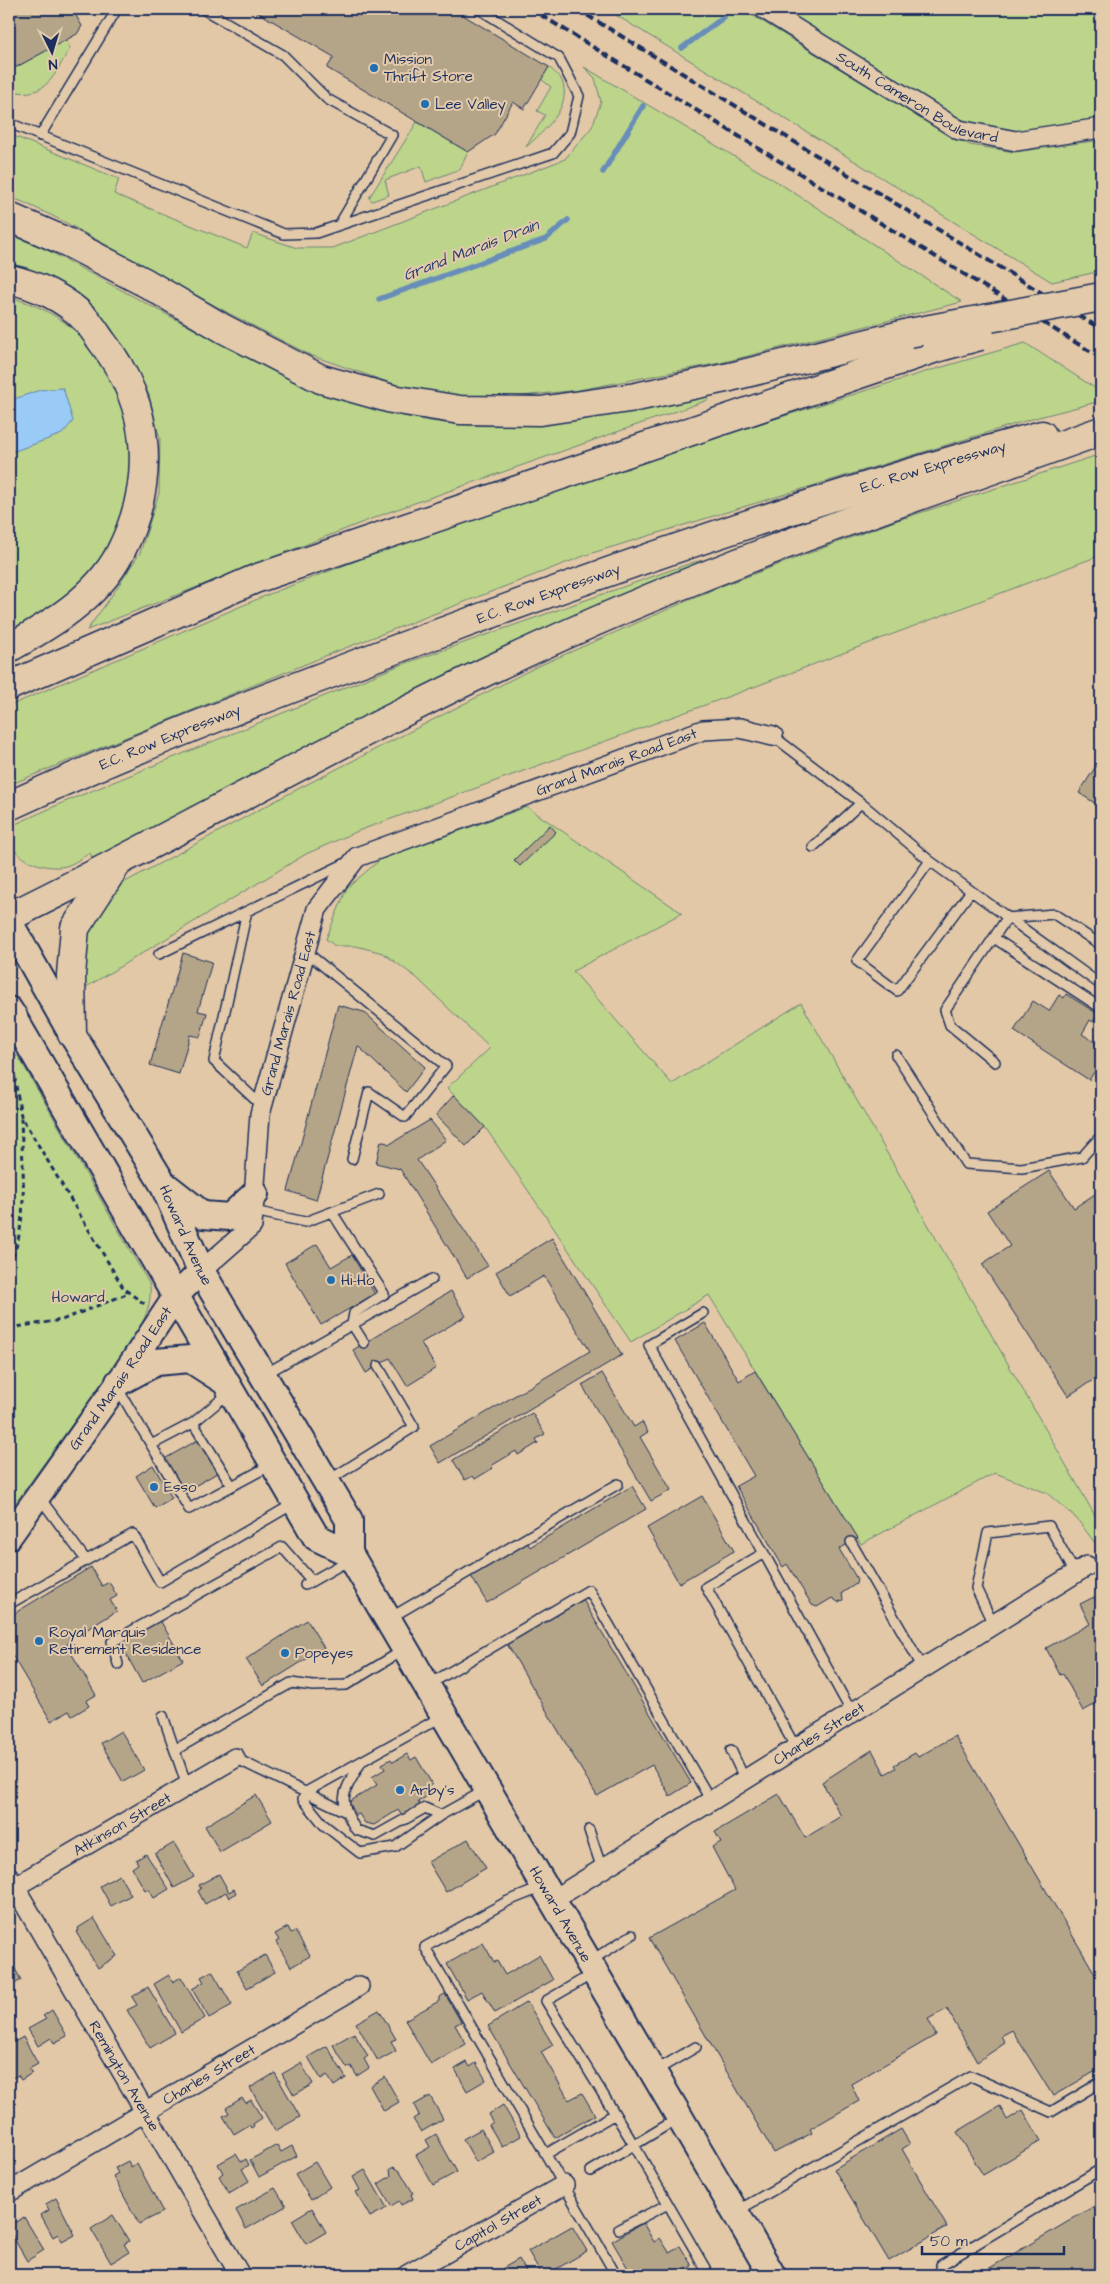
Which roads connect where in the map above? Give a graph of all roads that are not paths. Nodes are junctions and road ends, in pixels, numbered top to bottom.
1 (122, 9) edge
2 (203, 9) edge
3 (479, 9) edge
4 (764, 9) edge
5 (9, 123) edge
6 (1101, 128) edge
7 (40, 136) junction
8 (9, 217) edge
9 (339, 225) junction
10 (9, 279) edge
11 (1101, 296) edge
12 (1101, 301) edge
13 (1101, 421) edge
14 (1101, 431) edge
15 (1069, 435) junction
16 (9, 648) edge
17 (9, 686) edge
18 (773, 736) joint
19 (861, 803) junction
20 (9, 806) edge
21 (813, 847) dead end
22 (357, 857) junction
23 (930, 861) junction
24 (116, 865) junction
25 (971, 891) junction
26 (247, 911) junction
27 (9, 917) edge
28 (1007, 918) junction
29 (9, 922) edge
30 (994, 938) junction
31 (1101, 945) edge
32 (305, 951) junction
33 (160, 954) dead end
34 (1101, 985) edge
35 (1101, 1008) edge
36 (10, 1014) edge
37 (72, 1034) junction
38 (896, 1055) dead end
39 (995, 1062) dead end
40 (262, 1106) junction
41 (1101, 1136) edge
42 (352, 1159) dead end
43 (163, 1184) junction
44 (380, 1194) dead end
45 (255, 1202) junction
46 (332, 1212) junction
47 (201, 1271) junction
48 (432, 1279) dead end
49 (176, 1296) junction
50 (703, 1313) dead end
51 (352, 1324) junction
52 (364, 1343) dead end
53 (378, 1366) dead end
54 (263, 1375) junction
55 (118, 1384) junction
56 (228, 1386) junction
57 (193, 1423) junction
58 (151, 1445) junction
59 (274, 1464) junction
60 (327, 1481) junction
61 (618, 1484) dead end
62 (232, 1486) junction
63 (38, 1495) junction
64 (296, 1502) junction
65 (9, 1537) edge
66 (851, 1542) dead end
67 (764, 1553) junction
68 (350, 1555) junction
69 (86, 1560) junction
70 (1081, 1570) joint
71 (9, 1604) edge
72 (388, 1620) junction
73 (993, 1624) junction
74 (405, 1649) junction
75 (118, 1664) dead end
76 (924, 1668) junction
77 (426, 1686) junction
78 (852, 1712) junction
79 (163, 1716) dead end
80 (444, 1716) junction
81 (796, 1748) junction
82 (175, 1750) junction
83 (731, 1750) dead end
84 (235, 1758) joint
85 (361, 1761) junction
86 (745, 1780) junction
87 (187, 1786) junction
88 (486, 1790) junction
89 (306, 1792) junction
90 (710, 1801) junction
91 (344, 1811) junction
92 (441, 1816) junction
93 (589, 1830) dead end
94 (602, 1869) junction
95 (11, 1884) edge
96 (547, 1894) junction
97 (632, 1935) dead end
98 (591, 1968) junction
99 (359, 1986) dead end
100 (696, 2047) dead end
101 (653, 2072) junction
102 (1101, 2082) edge
103 (145, 2111) junction
104 (615, 2114) junction
105 (679, 2117) junction
106 (634, 2145) junction
107 (546, 2154) junction
108 (1101, 2169) edge
109 (591, 2171) dead end
110 (564, 2185) junction
111 (9, 2192) edge
112 (668, 2204) junction
113 (735, 2212) junction
114 (619, 2229) dead end
115 (240, 2275) edge
116 (407, 2275) edge
117 (616, 2275) edge
118 (709, 2275) edge
119 (772, 2275) edge
120 (941, 2275) edge

1 - 7 lane
2 - 9 lane
3 - 9 lane
4 - 6 street, South Cameron Boulevard
5 - 7 lane
7 - 9 lane
8 - 11 highway, bridge
10 - 16 highway
12 - 17 highway, bridge
13 - 15 highway, E.C. Row Expressway
14 - 15 highway
15 - 20 highway, E.C. Row Expressway
15 - 24 highway
18 - 19 lane
18 - 22 street, Grand Marais Road East
19 - 21 lane
19 - 23 lane
22 - 26 lane
22 - 32 street, Grand Marais Road East
23 - 25 lane
23 - 25 lane
24 - 27 highway
24 - 37 highway
25 - 28 lane
26 - 33 lane
26 - 40 lane
28 - 30 lane
28 - 31 lane
28 - 34 lane
29 - 37 main road, Howard Avenue
30 - 35 lane
30 - 39 lane
32 - 40 street, Grand Marais Road East
32 - 42 lane
36 - 49 main road
37 - 43 main road, Howard Avenue
38 - 41 lane
40 - 45 street, Grand Marais Road East
43 - 45 main road
43 - 47 main road, Howard Avenue
44 - 46 lane
45 - 46 lane
45 - 47 street, Grand Marais Road East
46 - 51 lane
47 - 49 street, Grand Marais Road East
47 - 54 main road, Howard Avenue
48 - 51 lane
49 - 55 street, Grand Marais Road East
49 - 56 main road
50 - 67 lane
51 - 52 lane
51 - 54 lane
53 - 60 lane
54 - 60 main road, Howard Avenue
55 - 56 main road
55 - 58 lane
55 - 63 street, Grand Marais Road East
56 - 57 lane
56 - 59 main road
57 - 58 lane
57 - 62 lane
58 - 62 lane
59 - 62 lane
59 - 64 main road
60 - 68 main road, Howard Avenue
61 - 72 lane
63 - 65 street, Grand Marais Road East
63 - 69 lane
64 - 68 main road
64 - 69 lane
66 - 76 lane
67 - 78 lane
67 - 81 lane
68 - 72 main road, Howard Avenue
68 - 75 lane
69 - 71 lane
70 - 73 street, Charles Street
70 - 73 lane
72 - 74 main road, Howard Avenue
73 - 76 street, Charles Street
74 - 77 main road, Howard Avenue
74 - 82 lane
76 - 78 street, Charles Street
77 - 80 main road, Howard Avenue
77 - 90 lane
78 - 81 street, Charles Street
79 - 82 lane
80 - 85 lane
80 - 88 main road, Howard Avenue
81 - 86 street, Charles Street
82 - 87 lane
83 - 86 lane
84 - 87 street, Atkinson Street
84 - 89 lane
85 - 89 lane
85 - 91 lane
86 - 90 street, Charles Street
87 - 95 street, Atkinson Street
88 - 92 lane
88 - 96 main road, Howard Avenue
89 - 91 lane
89 - 92 lane
90 - 94 street, Charles Street
91 - 92 lane
93 - 94 lane
94 - 96 street, Charles Street
95 - 103 street, Remington Avenue
96 - 98 main road, Howard Avenue
96 - 107 lane
97 - 98 lane
98 - 101 main road, Howard Avenue
98 - 104 lane
99 - 103 street, Charles Street
100 - 101 lane
101 - 105 main road, Howard Avenue
102 - 113 lane
103 - 111 street, Charles Street
103 - 115 street, Remington Avenue
104 - 106 lane
104 - 107 lane
105 - 106 lane
105 - 113 main road, Howard Avenue
106 - 109 lane
106 - 112 lane
107 - 110 lane
108 - 120 lane
110 - 116 street, Capitol Street
110 - 117 lane
112 - 114 lane
112 - 118 lane
113 - 119 main road, Howard Avenue

